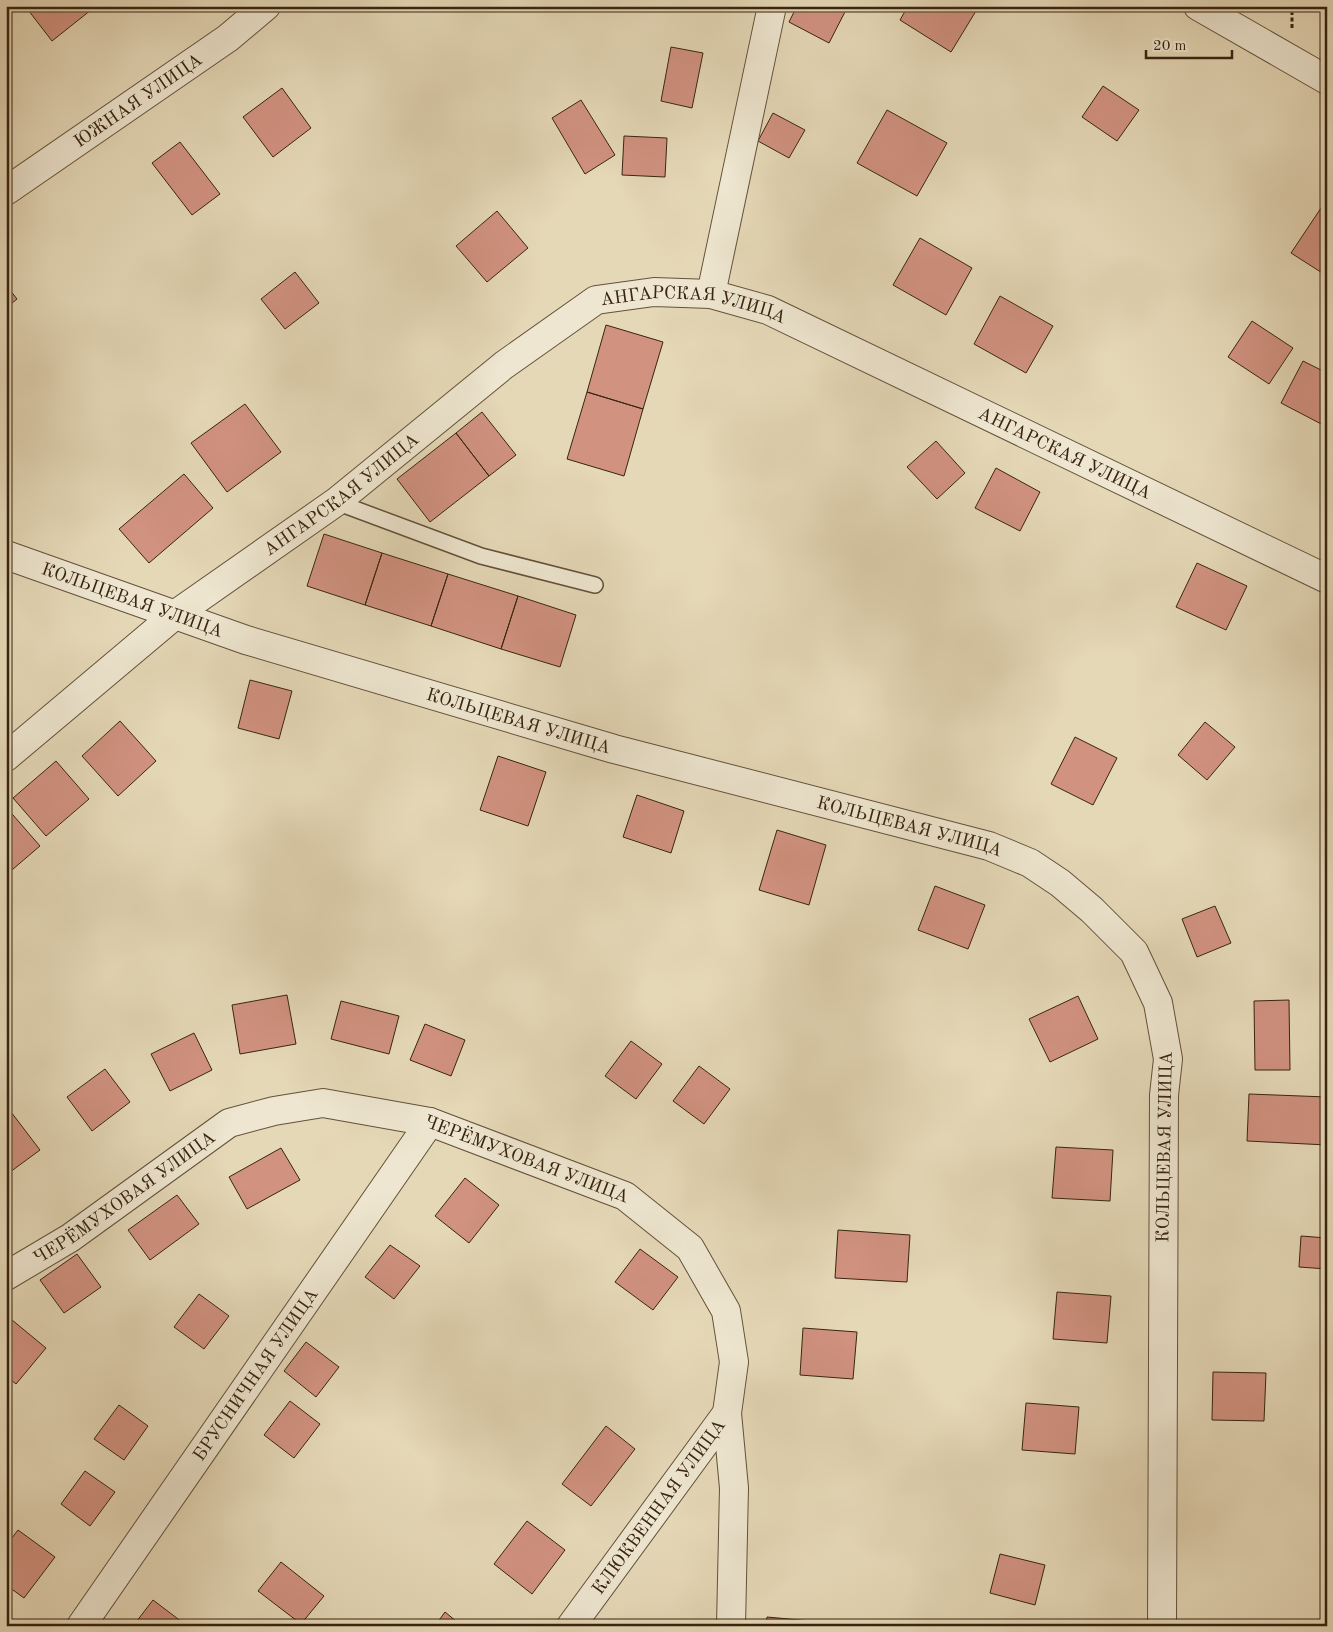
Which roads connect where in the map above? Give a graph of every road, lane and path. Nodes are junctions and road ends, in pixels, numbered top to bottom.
1 (266, 6) edge
2 (772, 6) edge
3 (1198, 6) edge
4 (1327, 80) edge
5 (6, 191) edge
6 (711, 294) junction
7 (336, 502) junction
8 (6, 555) edge
9 (1327, 579) edge
10 (595, 586) dead end
11 (176, 614) junction
12 (6, 757) edge
13 (430, 1122) junction
14 (6, 1276) edge
15 (727, 1413) junction
16 (81, 1626) edge
17 (571, 1626) edge
18 (731, 1626) edge
19 (1162, 1626) edge

1 - 5 street, ЮЖНАЯ УЛИЦА
2 - 6 street
3 - 4 street
6 - 7 street, АНГАРСКАЯ УЛИЦА
6 - 9 street, АНГАРСКАЯ УЛИЦА
7 - 10 lane
7 - 11 street, АНГАРСКАЯ УЛИЦА
8 - 11 street, КОЛЬЦЕВАЯ УЛИЦА
11 - 12 street, АНГАРСКАЯ УЛИЦА
11 - 19 street, КОЛЬЦЕВАЯ УЛИЦА
13 - 14 street, ЧЕРЁМУХОВАЯ УЛИЦА
13 - 15 street, ЧЕРЁМУХОВАЯ УЛИЦА
13 - 16 street, БРУСНИЧНАЯ УЛИЦА
15 - 17 street, КЛЮКВЕННАЯ УЛИЦА
15 - 18 street, ЧЕРЁМУХОВАЯ УЛИЦА

